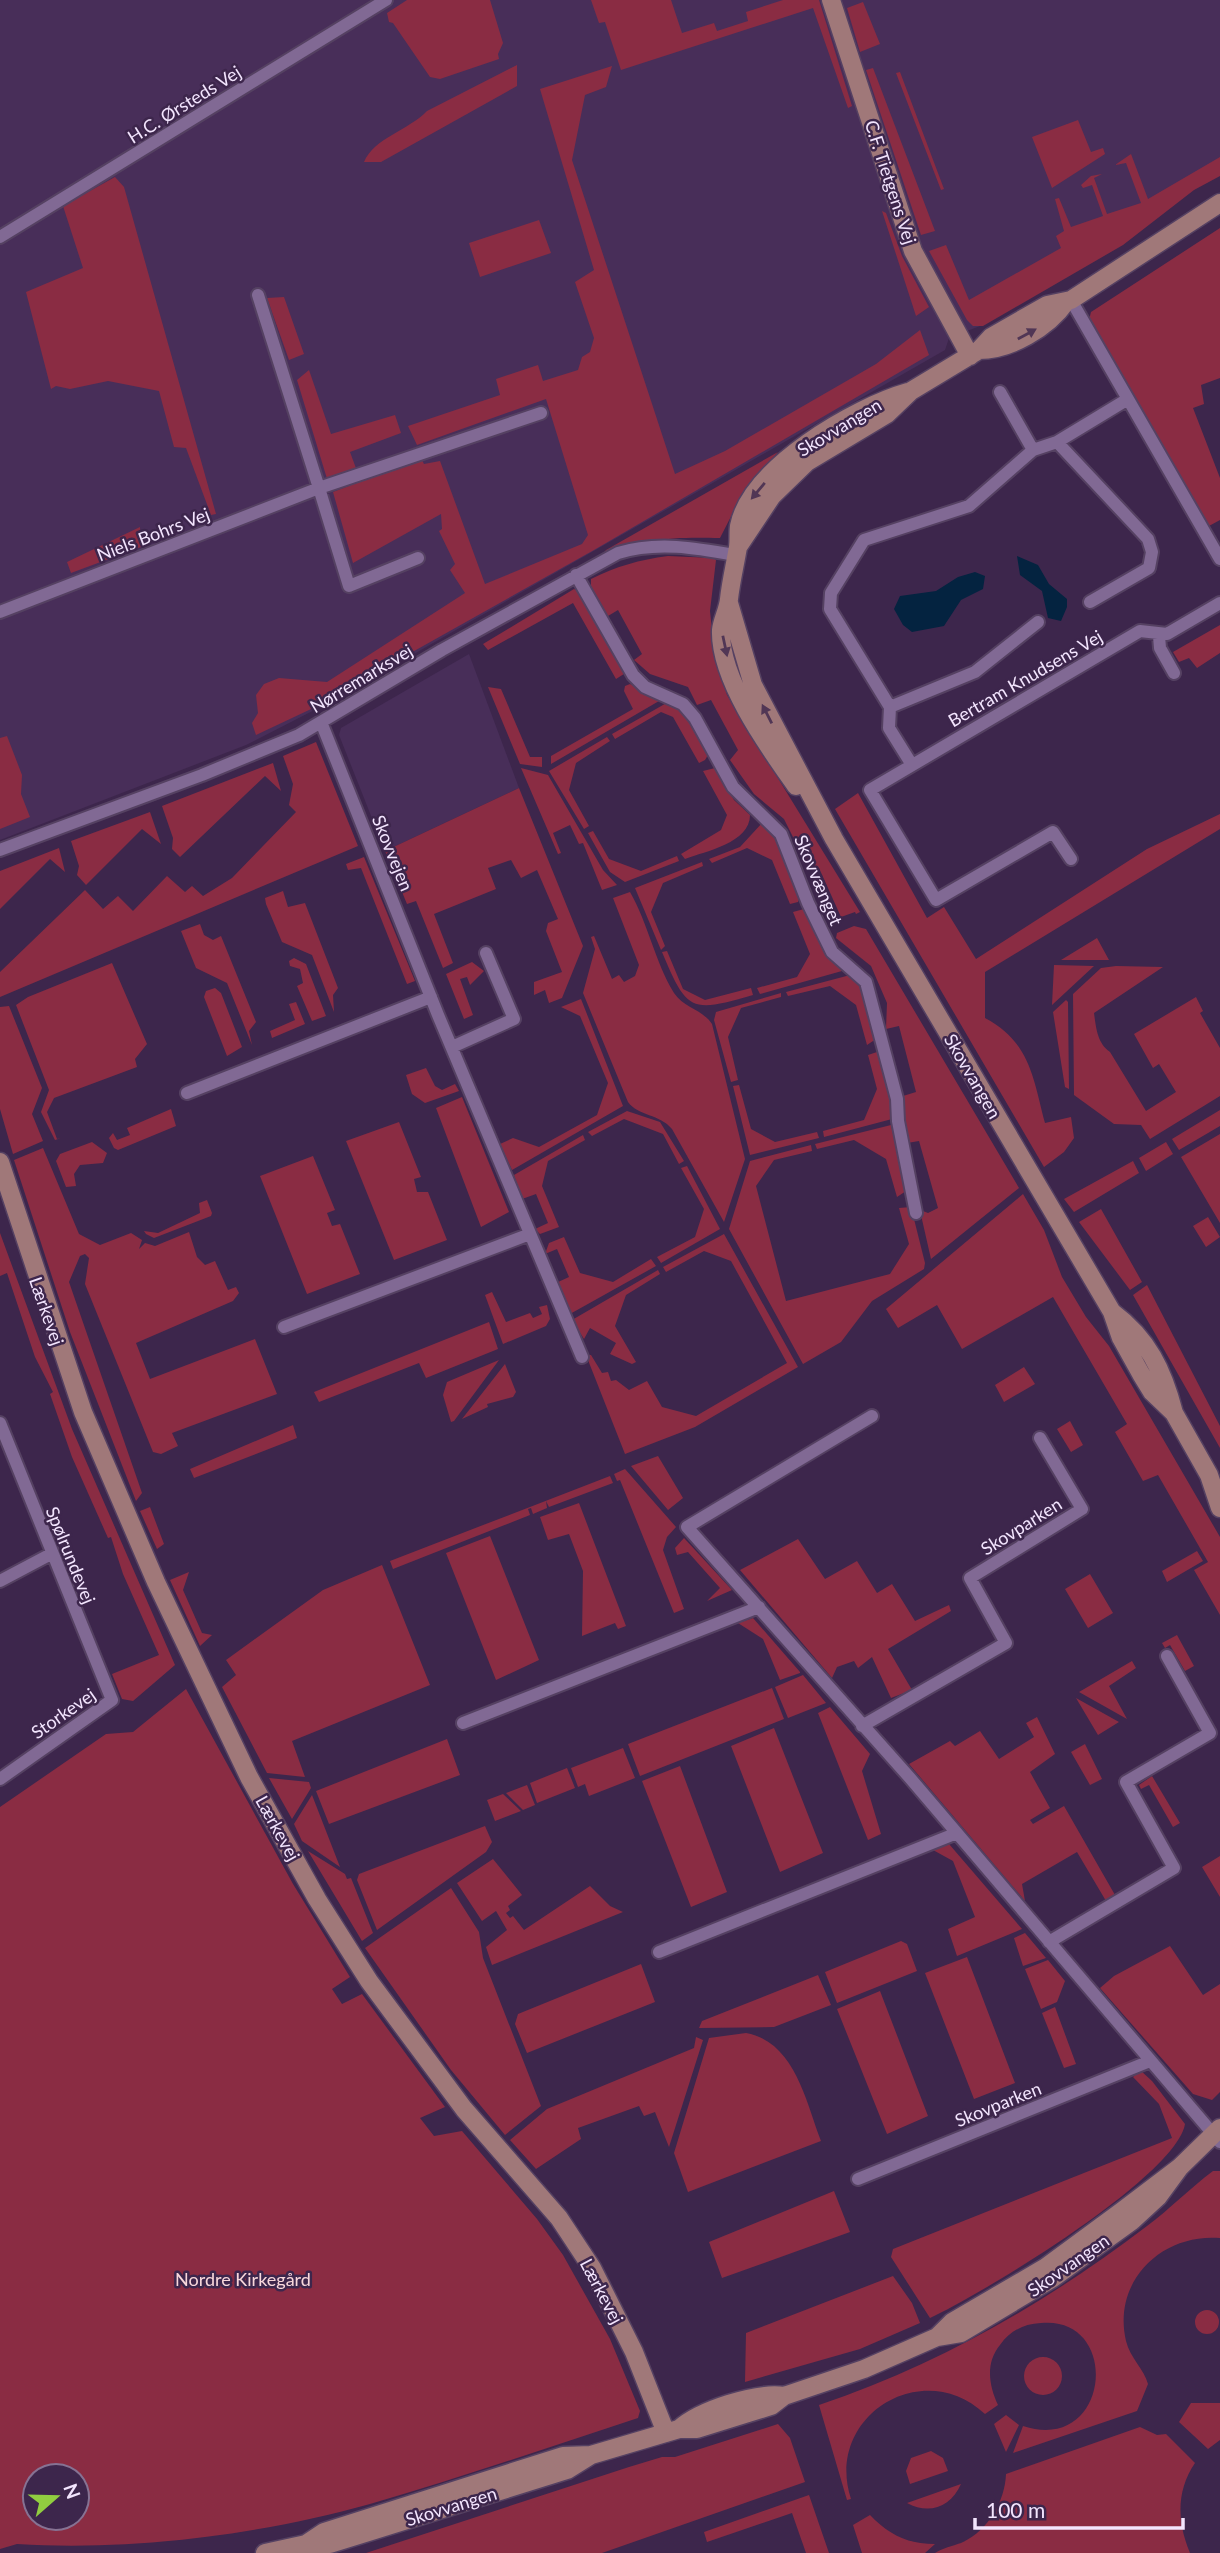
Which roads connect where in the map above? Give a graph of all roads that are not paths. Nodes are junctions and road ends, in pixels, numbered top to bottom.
1 (386, 0) edge
2 (831, 0) edge
3 (1220, 203) edge
4 (0, 237) edge
5 (258, 295) dead end
6 (1068, 301) junction
7 (975, 353) junction
8 (1000, 392) dead end
9 (1128, 399) junction
10 (541, 413) dead end
11 (1057, 442) junction
12 (1033, 450) junction
13 (319, 488) junction
14 (737, 551) junction
15 (418, 558) dead end
16 (1220, 559) edge
17 (576, 575) junction
18 (1090, 602) dead end
19 (1220, 603) edge
20 (0, 612) edge
21 (1038, 622) dead end
22 (1159, 635) junction
23 (1174, 673) dead end
24 (890, 707) junction
25 (321, 722) junction
26 (912, 765) junction
27 (0, 850) edge
28 (1071, 859) dead end
29 (486, 953) dead end
30 (431, 997) junction
31 (452, 1047) junction
32 (187, 1093) dead end
33 (0, 1162) edge
34 (916, 1213) dead end
35 (530, 1234) junction
36 (284, 1327) dead end
37 (582, 1357) dead end
38 (872, 1416) dead end
39 (0, 1423) edge
40 (1040, 1438) dead end
41 (1218, 1488) edge
42 (1220, 1508) edge
43 (51, 1554) junction
44 (0, 1581) edge
45 (759, 1606) junction
46 (1167, 1656) dead end
47 (112, 1700) joint
48 (463, 1723) dead end
49 (862, 1726) junction
50 (0, 1779) edge
51 (957, 1833) junction
52 (1049, 1942) junction
53 (659, 1952) dead end
54 (1150, 2061) junction
55 (1218, 2135) edge
56 (858, 2179) dead end
57 (672, 2431) junction
58 (265, 2553) edge

1 - 4 street, H.C. Ørsteds Vej
2 - 7 street, C.F. Tietgens Vej
3 - 6 street, Skovvangen
5 - 13 street
6 - 7 street, Skovvangen
6 - 9 street
7 - 14 street, Skovvangen
8 - 12 street
9 - 11 street
9 - 16 street
10 - 13 street, Niels Bohrs Vej
11 - 12 street
11 - 18 street, Bertram Knudsens Vej
12 - 24 street
13 - 15 street
13 - 20 street, Niels Bohrs Vej
14 - 17 street, Nørremarksvej
14 - 41 street, Skovvangen
17 - 25 street, Nørremarksvej
17 - 34 street, Skovvænget
19 - 22 street, Bertram Knudsens Vej
21 - 24 street, Bertram Knudsens Vej
22 - 23 street
22 - 26 street, Bertram Knudsens Vej
24 - 26 street
25 - 27 street, Nørremarksvej
25 - 30 street, Skovvejen
26 - 28 street, Bertram Knudsens Vej
29 - 31 street
30 - 31 street, Skovvejen
30 - 32 street
31 - 35 street, Skovvejen
33 - 57 street, Lærkevej
35 - 36 street
35 - 37 street, Skovvejen
38 - 45 street
39 - 43 street, Spølrundevej
40 - 49 street, Skovparken
41 - 42 street, Skovvangen
43 - 44 street
43 - 47 street, Spølrundevej
45 - 48 street
45 - 49 street
46 - 52 street
47 - 50 street, Storkevej
49 - 51 street
51 - 52 street
51 - 53 street
52 - 54 street
54 - 55 street
54 - 56 street, Skovparken
55 - 57 street, Skovvangen
57 - 58 street, Skovvangen

